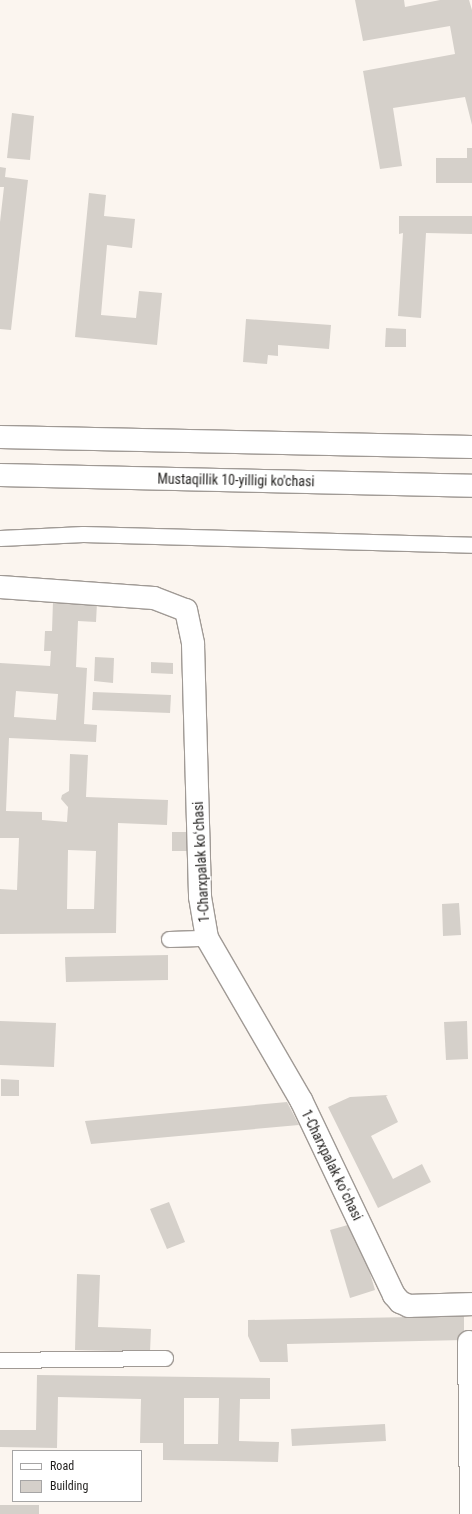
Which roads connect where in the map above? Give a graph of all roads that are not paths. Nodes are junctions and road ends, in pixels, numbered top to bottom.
1 (0, 437) edge
2 (472, 447) edge
3 (0, 475) edge
4 (472, 486) edge
5 (0, 538) edge
6 (472, 545) edge
7 (0, 587) edge
8 (207, 938) junction
9 (169, 939) dead end
10 (472, 1304) edge
11 (469, 1342) dead end
12 (164, 1358) dead end
13 (0, 1360) edge
14 (471, 1514) edge

1 - 2 street
3 - 4 street, Mustaqillik 10-yilligi ko'chasi
5 - 6 lane
7 - 8 street, 1-Charxpalak koʻchasi
8 - 9 lane
8 - 10 street, 1-Charxpalak koʻchasi
11 - 14 street
12 - 13 lane

